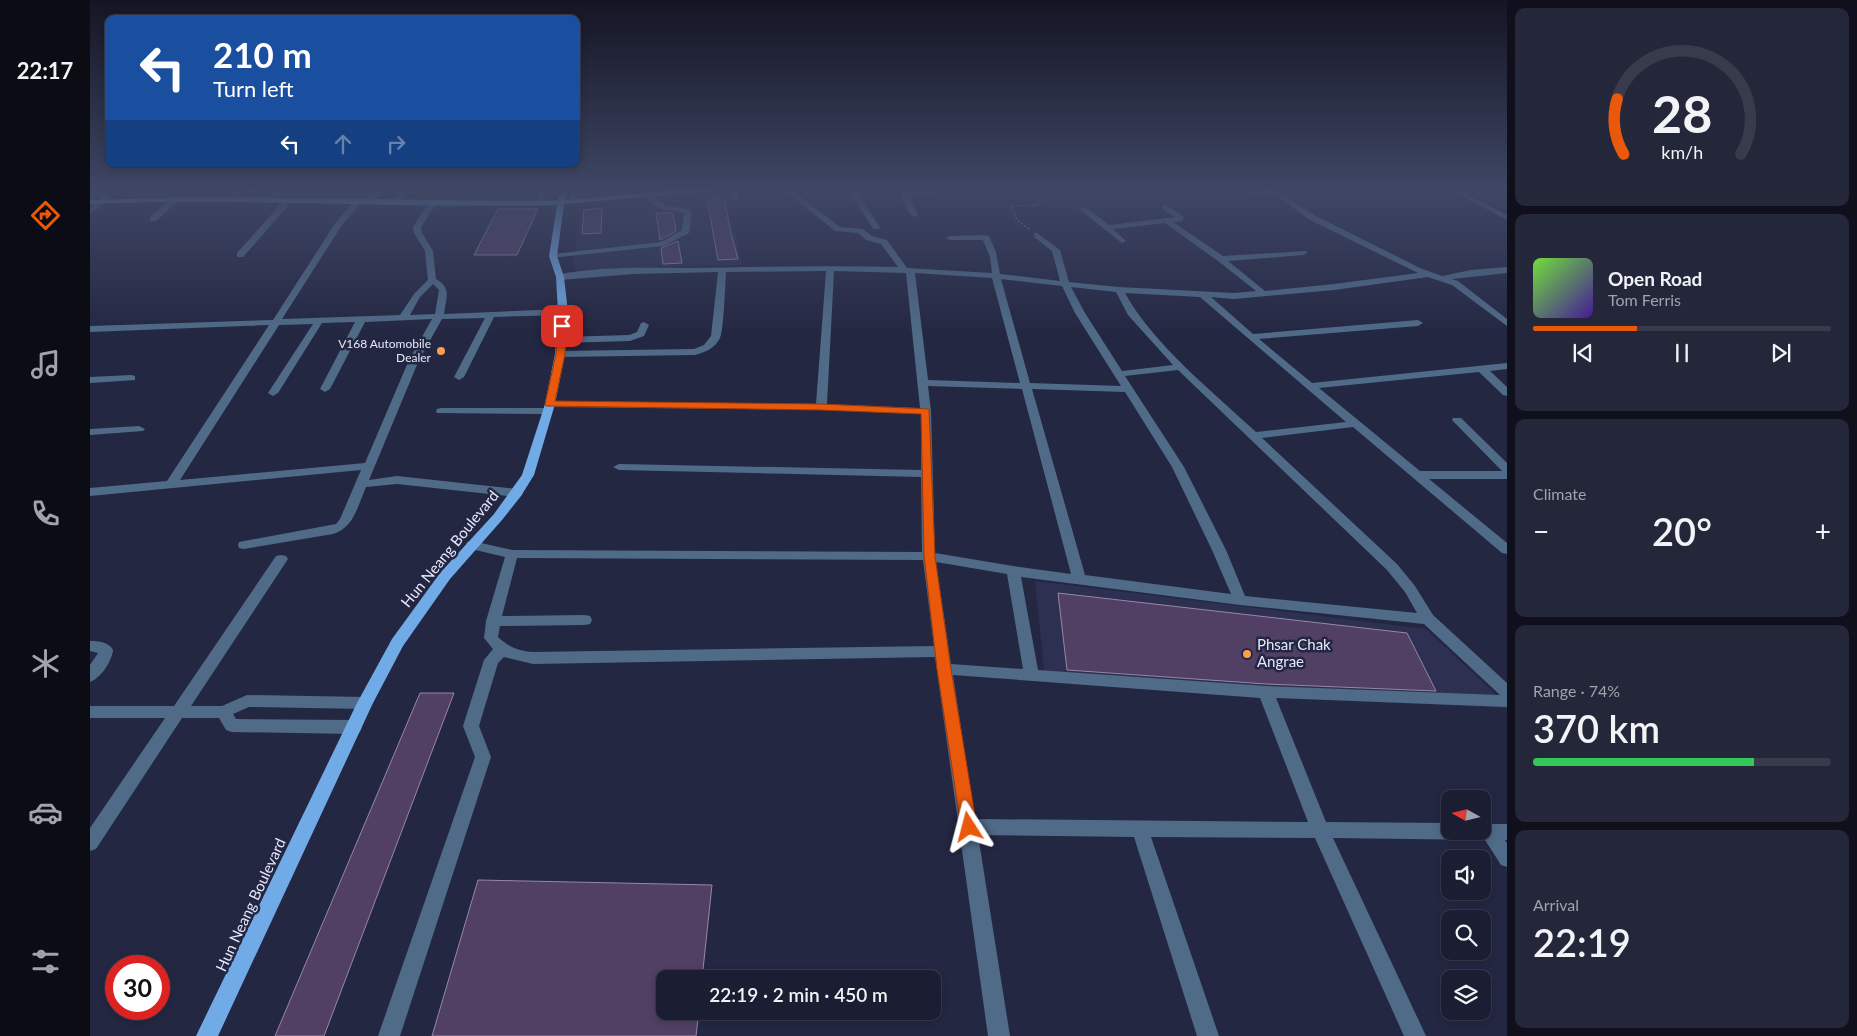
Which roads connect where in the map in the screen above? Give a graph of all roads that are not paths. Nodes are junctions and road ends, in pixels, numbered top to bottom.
1 (256, 237) edge
2 (330, 237) edge
3 (421, 237) edge
4 (558, 237) edge
5 (676, 237) edge
6 (868, 237) edge
7 (959, 237) edge
8 (984, 237) edge
9 (1040, 237) edge
10 (1118, 237) edge
11 (1189, 237) edge
12 (1352, 237) edge
13 (950, 238) dead end
14 (1122, 241) dead end
15 (1303, 253) dead end
16 (240, 255) dead end
17 (553, 256) junction
18 (1221, 260) junction
19 (830, 268) junction
20 (722, 270) junction
21 (907, 270) junction
22 (1507, 270) edge
23 (1430, 274) junction
24 (560, 277) junction
25 (996, 277) junction
26 (1443, 278) junction
27 (432, 280) junction
28 (1066, 285) junction
29 (1119, 290) junction
30 (1263, 293) junction
31 (1203, 295) junction
32 (563, 312) junction
33 (1496, 314) junction
34 (1507, 314) edge
35 (491, 315) junction
36 (439, 316) junction
37 (403, 318) junction
38 (361, 320) junction
39 (319, 322) junction
40 (273, 323) junction
41 (1418, 323) dead end
42 (1507, 323) edge
43 (644, 325) dead end
44 (90, 329) edge
45 (1251, 337) junction
46 (561, 347) junction
47 (1507, 366) edge
48 (1180, 367) junction
49 (1481, 368) junction
50 (1119, 374) junction
51 (459, 377) dead end
52 (131, 378) dead end
53 (90, 380) edge
54 (923, 383) junction
55 (1027, 385) junction
56 (1309, 386) junction
57 (325, 389) dead end
58 (1129, 389) junction
59 (273, 393) dead end
60 (1507, 393) edge
61 (821, 407) junction
62 (549, 408) junction
63 (442, 411) dead end
64 (926, 411) junction
65 (1456, 420) dead end
66 (1354, 424) junction
67 (139, 429) dead end
68 (90, 432) edge
69 (1254, 436) junction
70 (368, 466) junction
71 (619, 467) dead end
72 (1507, 470) edge
73 (928, 474) junction
74 (1416, 474) junction
75 (1507, 475) edge
76 (172, 483) junction
77 (360, 484) junction
78 (90, 492) edge
79 (517, 493) junction
80 (1494, 539) junction
81 (1507, 539) edge
82 (244, 545) dead end
83 (472, 545) junction
84 (1507, 550) edge
85 (512, 554) junction
86 (930, 556) junction
87 (281, 559) dead end
88 (1013, 571) junction
89 (1079, 580) junction
90 (1240, 600) junction
91 (1428, 619) junction
92 (585, 620) dead end
93 (493, 621) junction
94 (90, 646) edge
95 (502, 650) junction
96 (942, 651) junction
97 (944, 669) junction
98 (1031, 674) junction
99 (90, 676) edge
100 (1266, 692) junction
101 (1507, 692) edge
102 (1507, 701) edge
103 (365, 703) junction
104 (90, 712) edge
105 (223, 712) junction
106 (177, 713) junction
107 (354, 727) junction
108 (969, 827) junction
109 (1140, 829) junction
110 (1320, 830) junction
111 (1499, 832) edge
112 (90, 842) edge
113 (1507, 859) edge
114 (207, 1036) edge
115 (389, 1036) edge
116 (999, 1036) edge
117 (1208, 1036) edge
118 (1415, 1036) edge

1 - 16 street
2 - 40 street
3 - 27 street
4 - 17 main road, Hun Neang Boulevard
5 - 17 street
6 - 21 street
7 - 13 street
8 - 25 street
9 - 28 street
10 - 14 street
11 - 18 street
12 - 23 street
15 - 18 street
17 - 24 main road, Hun Neang Boulevard
18 - 30 street
19 - 20 street
19 - 21 street
19 - 61 street
20 - 24 street
20 - 46 street
21 - 25 street
21 - 54 street
22 - 26 street
23 - 26 street
23 - 30 street
24 - 32 main road, Hun Neang Boulevard
25 - 28 street
25 - 55 street
26 - 33 street
27 - 36 street
27 - 37 street
28 - 29 street
28 - 50 street
29 - 31 street
29 - 48 street
30 - 31 street
31 - 45 street
32 - 35 street
32 - 46 main road, Hun Neang Boulevard
33 - 34 street
33 - 42 street
35 - 36 street
35 - 51 street
36 - 37 street
36 - 70 street
37 - 38 street
38 - 39 street
38 - 57 street
39 - 40 street
39 - 59 street
40 - 44 street
40 - 76 street
41 - 45 street
43 - 46 street
45 - 56 street
46 - 62 main road, Hun Neang Boulevard
47 - 49 street
48 - 50 street
48 - 69 street
49 - 56 street
49 - 60 street
50 - 58 street
52 - 53 street
54 - 55 street
54 - 64 street
55 - 58 street
55 - 89 street
56 - 66 street
58 - 90 street
61 - 62 street
61 - 64 street
62 - 63 street
62 - 79 main road, Hun Neang Boulevard
64 - 73 street
65 - 72 street
66 - 69 street
66 - 74 street
67 - 68 street
69 - 91 street
70 - 76 street
70 - 77 street
71 - 73 street
73 - 86 street
74 - 75 street
74 - 80 street
76 - 78 street
77 - 79 street
77 - 82 street
79 - 83 main road, Hun Neang Boulevard
80 - 81 street
80 - 84 street
83 - 85 street
83 - 103 main road, Hun Neang Boulevard
85 - 86 street
85 - 93 street
86 - 88 street
86 - 96 street
87 - 106 street
88 - 89 street
88 - 98 street
89 - 90 street
90 - 91 street
91 - 101 street
92 - 93 street
93 - 95 street
94 - 99 street
95 - 96 street
95 - 115 street
96 - 97 street
97 - 98 street
97 - 108 street
98 - 100 street
100 - 102 street
100 - 110 street
103 - 105 street
103 - 107 main road, Hun Neang Boulevard
104 - 106 street
105 - 106 street
105 - 107 street
106 - 112 street
107 - 114 main road, Hun Neang Boulevard
108 - 109 street
108 - 116 street
109 - 110 street
109 - 117 street
110 - 111 street
110 - 118 street
111 - 113 street

